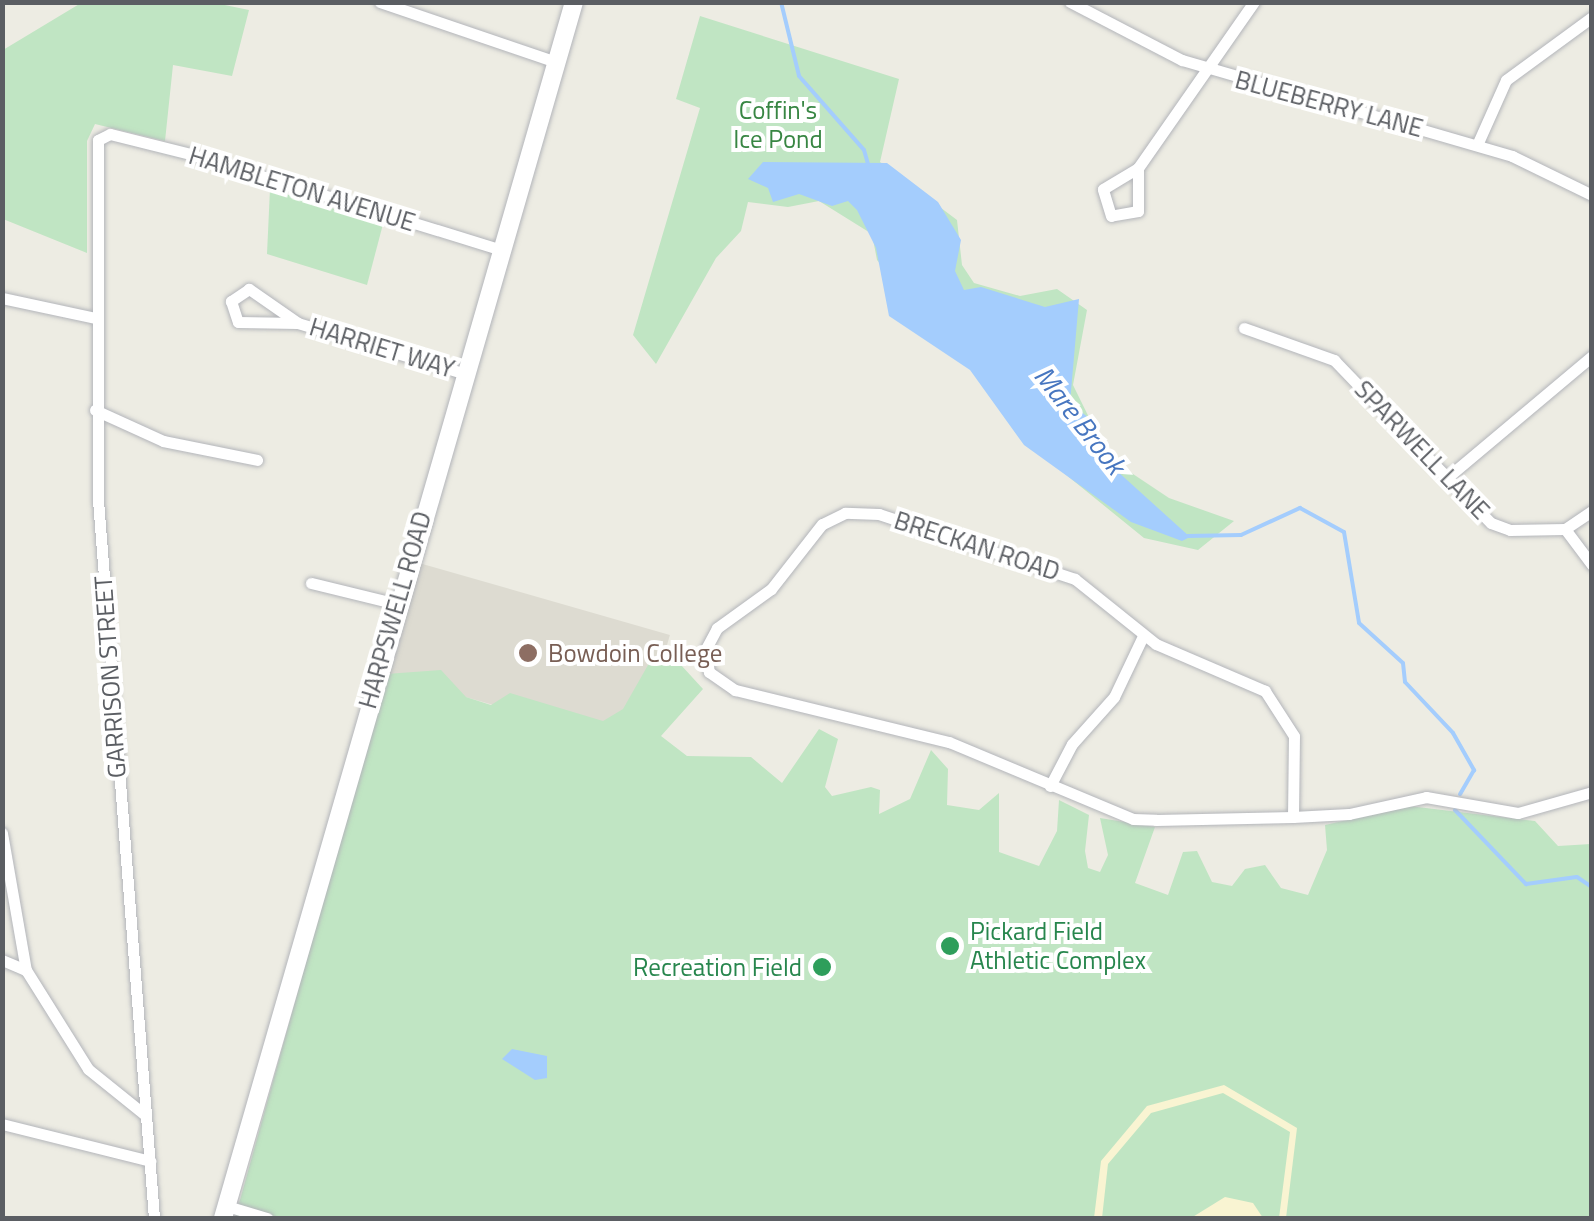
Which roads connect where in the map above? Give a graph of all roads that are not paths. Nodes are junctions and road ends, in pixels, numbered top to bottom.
1 (380, 2) edge
2 (574, 2) edge
3 (1070, 2) edge
4 (1254, 2) edge
5 (1592, 17) edge
6 (556, 62) junction
7 (1204, 68) junction
8 (101, 135) joint
9 (1477, 145) junction
10 (1138, 168) junction
11 (1592, 195) edge
12 (502, 250) junction
13 (2, 298) edge
14 (95, 318) junction
15 (298, 323) junction
16 (1244, 328) dead end
17 (1592, 356) edge
18 (466, 374) junction
19 (95, 410) junction
20 (258, 460) dead end
21 (1449, 476) junction
22 (1592, 512) edge
23 (1565, 528) junction
24 (1592, 565) edge
25 (311, 583) dead end
26 (397, 604) junction
27 (1143, 636) junction
28 (1050, 786) junction
29 (1589, 789) edge
30 (1293, 818) junction
31 (2, 833) edge
32 (2, 960) edge
33 (26, 970) junction
34 (145, 1115) junction
35 (2, 1124) edge
36 (150, 1162) junction
37 (225, 1212) edge
38 (154, 1218) edge
39 (267, 1218) edge

1 - 6 street
2 - 6 main road, HARPSWELL ROAD
3 - 7 street, BLUEBERRY LANE
4 - 7 street
5 - 9 street
6 - 12 main road, HARPSWELL ROAD
7 - 9 street, BLUEBERRY LANE
7 - 10 street
8 - 12 street, HAMBLETON AVENUE
8 - 14 street, GARRISON STREET
9 - 11 street, BLUEBERRY LANE
10 - 10 street
12 - 18 main road, HARPSWELL ROAD
13 - 14 street
14 - 19 street, GARRISON STREET
15 - 15 street, HARRIET WAY
15 - 18 street, HARRIET WAY
16 - 21 street, SPARWELL LANE
17 - 21 street
18 - 26 main road, HARPSWELL ROAD
19 - 20 street
19 - 34 street, GARRISON STREET
21 - 23 street, SPARWELL LANE
22 - 23 street
23 - 24 street
25 - 26 street
26 - 37 main road, HARPSWELL ROAD
27 - 28 street
27 - 28 street, BRECKAN ROAD
27 - 30 street, BRECKAN ROAD
28 - 30 street
29 - 30 street
31 - 33 street
32 - 33 street
33 - 34 street
34 - 36 street, GARRISON STREET
35 - 36 street
36 - 38 street, GARRISON STREET
37 - 39 street

